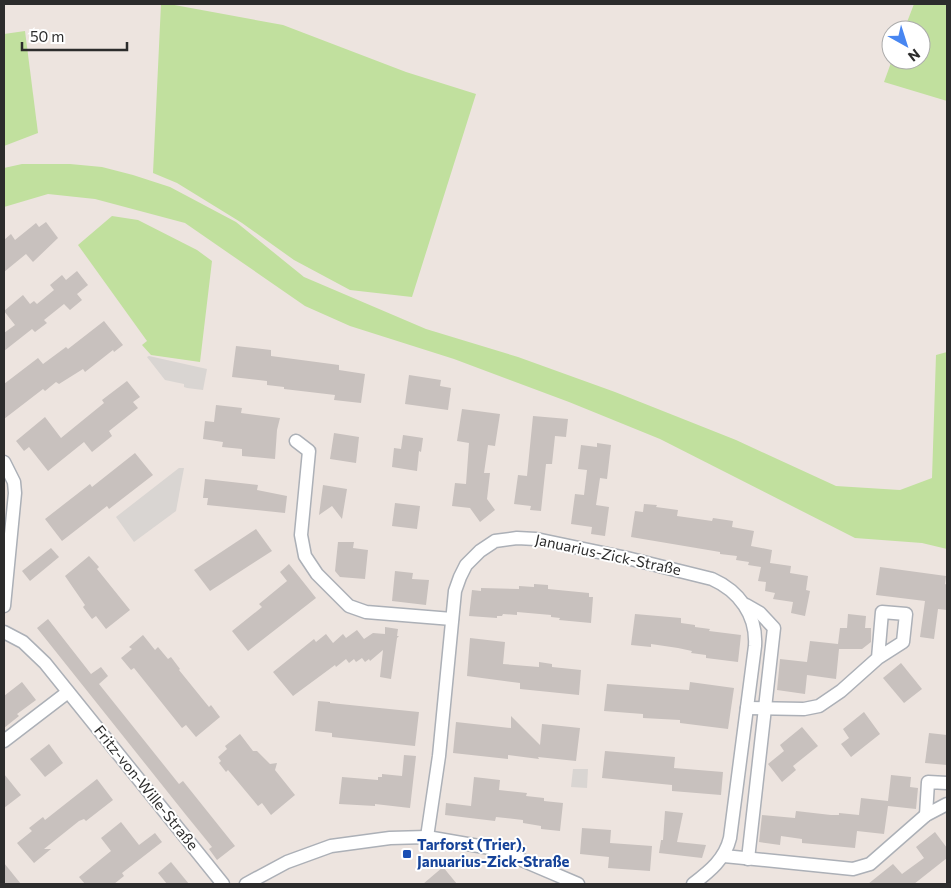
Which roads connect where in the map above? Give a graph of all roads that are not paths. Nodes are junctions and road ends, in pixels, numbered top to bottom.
1 (296, 441) dead end
2 (4, 462) edge
3 (4, 606) edge
4 (746, 606) junction
5 (452, 619) junction
6 (4, 632) edge
7 (878, 658) dead end
8 (68, 692) junction
9 (747, 708) junction
10 (764, 708) junction
11 (4, 741) edge
12 (947, 784) edge
13 (947, 804) edge
14 (926, 815) junction
15 (427, 837) junction
16 (724, 856) junction
17 (748, 858) junction
18 (223, 884) edge
19 (246, 884) edge
20 (578, 884) edge
21 (693, 884) edge

1 - 5 street
2 - 3 street
4 - 5 street, Januarius-Zick-Straße
4 - 9 street, Januarius-Zick-Straße
4 - 10 street, Januarius-Zick-Straße
5 - 15 street, Januarius-Zick-Straße
6 - 8 street, Fritz-von-Wille-Straße
7 - 10 street
8 - 11 street
8 - 18 street, Fritz-von-Wille-Straße
9 - 10 street
9 - 16 street, Januarius-Zick-Straße
10 - 17 street, Januarius-Zick-Straße
12 - 14 street
13 - 14 street
14 - 17 street
15 - 19 street
15 - 20 street
16 - 17 street
16 - 21 street

